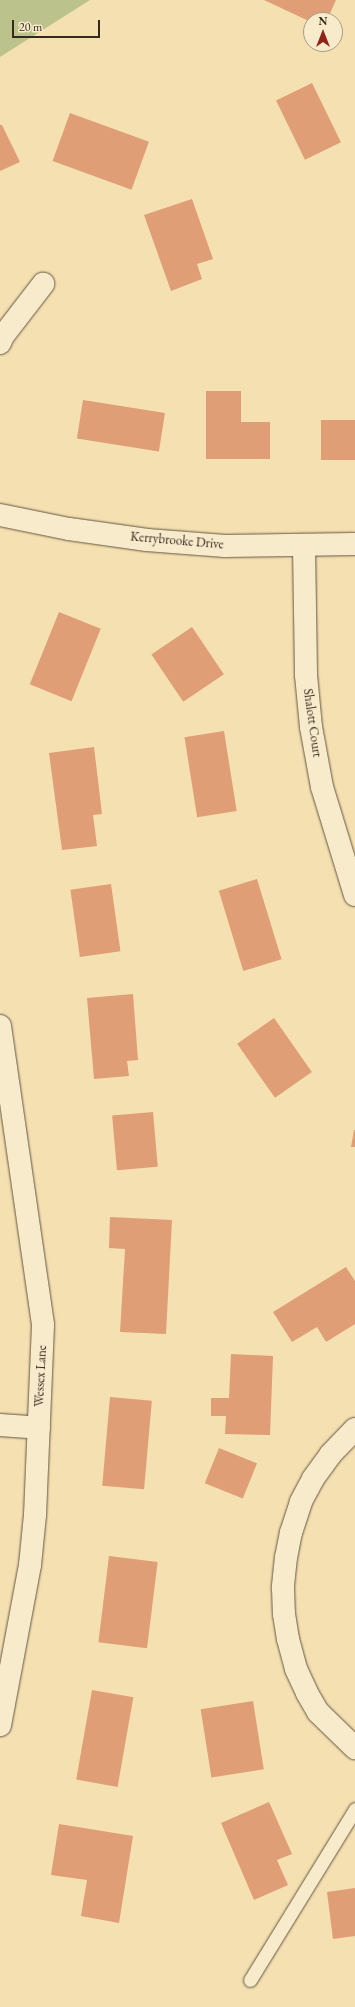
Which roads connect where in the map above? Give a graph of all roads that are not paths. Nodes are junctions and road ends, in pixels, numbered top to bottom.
1 (44, 284) dead end
2 (0, 343) edge
3 (0, 515) edge
4 (355, 544) edge
5 (304, 546) junction
6 (355, 895) edge
7 (0, 1026) edge
8 (0, 1425) edge
9 (39, 1428) junction
10 (355, 1429) edge
11 (0, 1725) edge
12 (355, 1748) edge
13 (355, 1809) edge
14 (250, 1980) dead end

1 - 2 street
3 - 5 street, Kerrybrooke Drive
4 - 5 street, Kerrybrooke Drive
5 - 6 street, Shalott Court
7 - 9 street, Wessex Lane
8 - 9 street
9 - 11 street, Wessex Lane
10 - 12 street
13 - 14 lane

